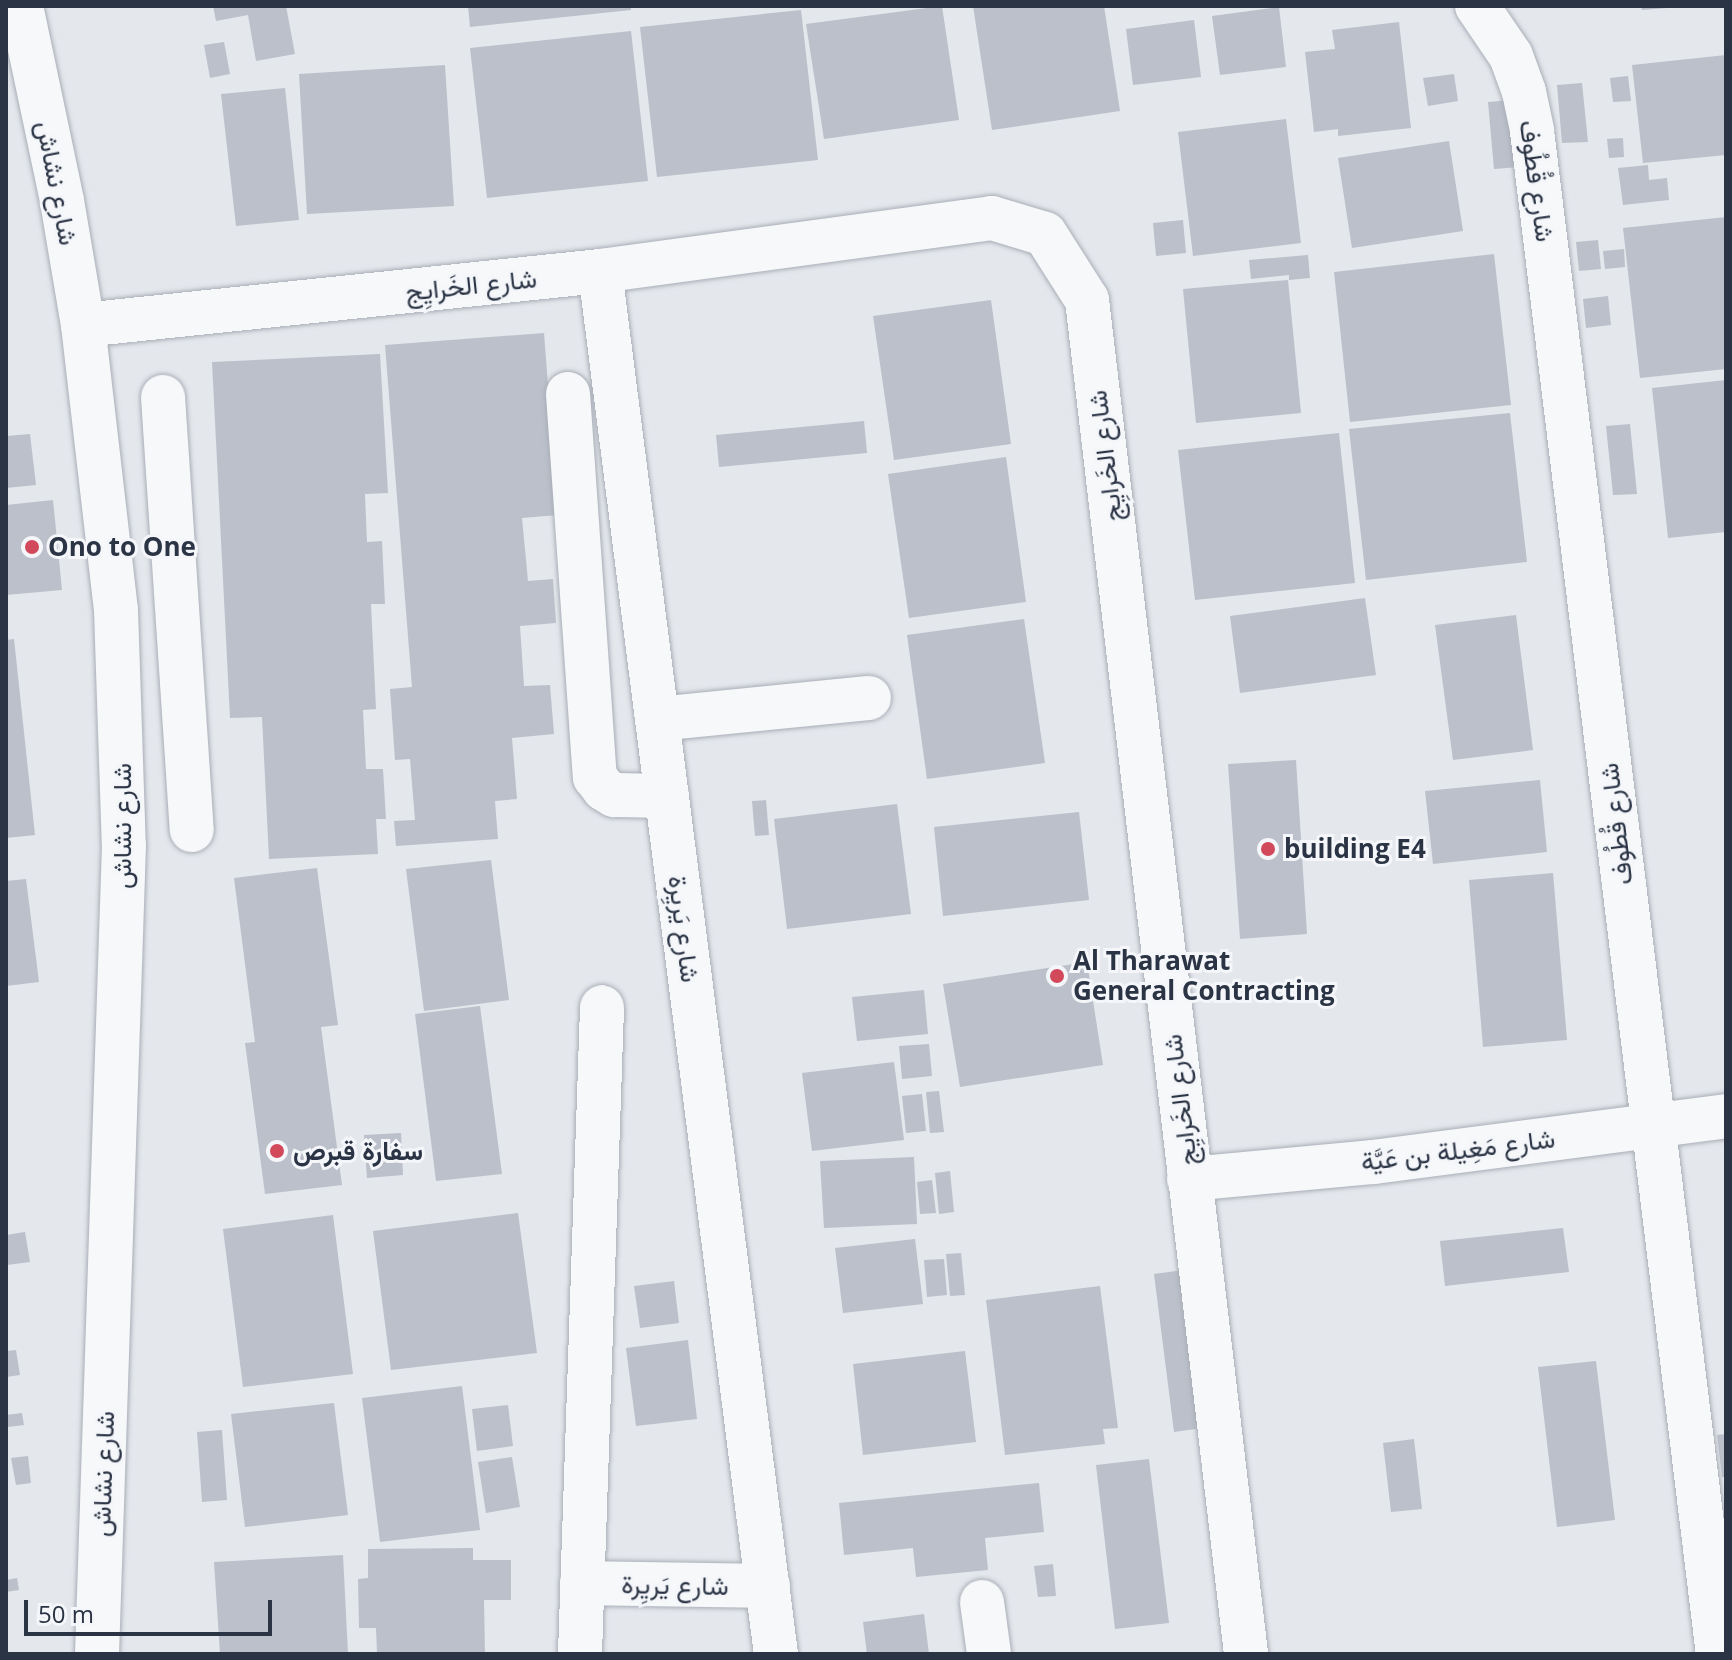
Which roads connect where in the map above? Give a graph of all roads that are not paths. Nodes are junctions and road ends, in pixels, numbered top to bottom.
1 (21, 6) edge
2 (1477, 6) edge
3 (600, 271) junction
4 (83, 325) junction
5 (568, 394) dead end
6 (163, 397) dead end
7 (577, 521) junction
8 (633, 528) junction
9 (177, 607) junction
10 (116, 610) junction
11 (869, 698) dead end
12 (658, 719) junction
13 (667, 796) junction
14 (192, 830) dead end
15 (602, 1007) dead end
16 (1726, 1116) edge
17 (1653, 1124) junction
18 (1189, 1179) junction
19 (582, 1583) junction
20 (768, 1586) junction
21 (982, 1602) dead end
22 (97, 1654) edge
23 (580, 1654) edge
24 (776, 1654) edge
25 (989, 1654) edge
26 (1246, 1654) edge
27 (1718, 1654) edge

1 - 4 street, شارع نشاش
2 - 17 street, شارع قُطُوف
3 - 4 street, شارع الخَرايِج
3 - 8 street, شارع يَريِرة
3 - 18 street, شارع الخَرايِج
4 - 10 street, شارع نشاش
5 - 7 street
6 - 9 street
7 - 8 street
7 - 13 street
8 - 12 street, شارع يَريِرة
9 - 10 street
9 - 14 street
10 - 22 street, شارع نشاش
11 - 12 street
12 - 13 street, شارع يَريِرة
13 - 20 street, شارع يَريِرة
15 - 19 street, شارع يَريِرة
16 - 17 street, شارع مَغِيلة بن عَيَّة
17 - 18 street, شارع مَغِيلة بن عَيَّة
17 - 27 street, شارع قُطُوف
18 - 26 street, شارع الخَرايِج
19 - 20 street, شارع يَريِرة
19 - 23 street, شارع يَريِرة
20 - 24 street, شارع يَريِرة
21 - 25 street

